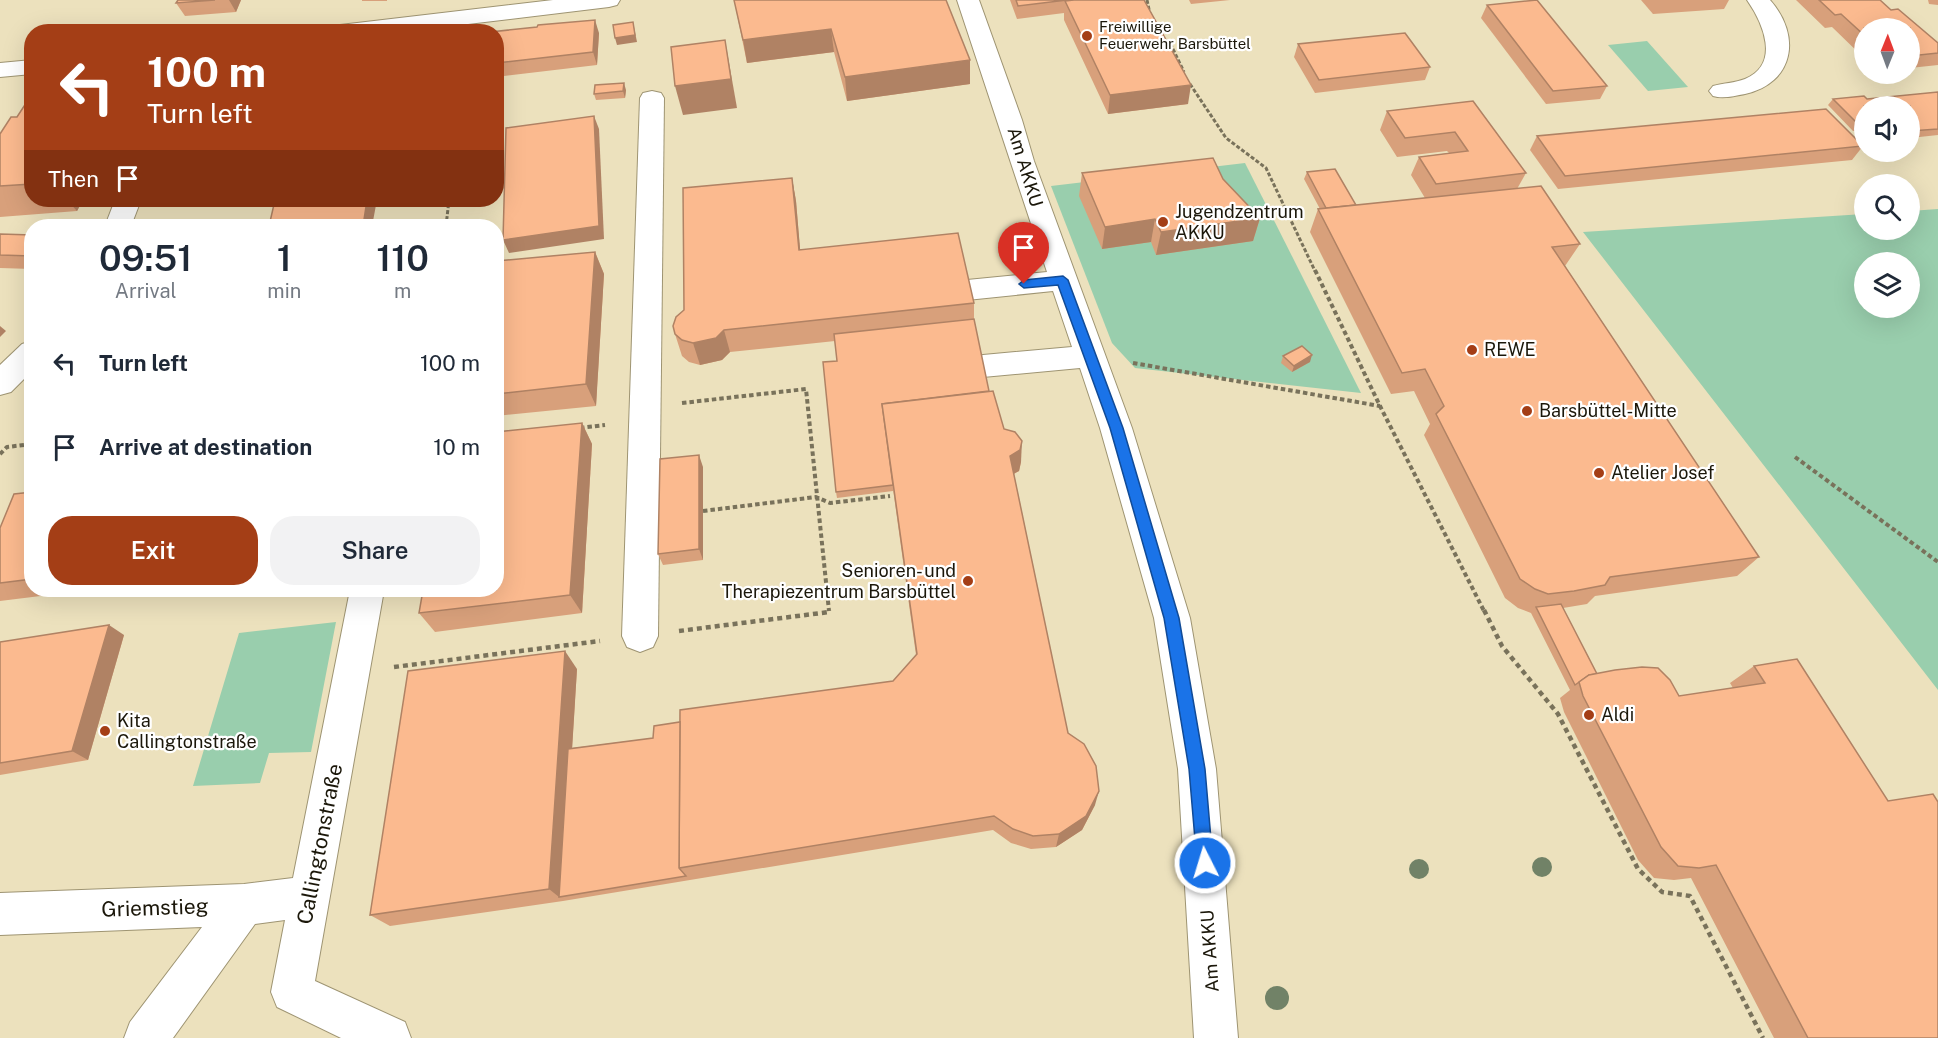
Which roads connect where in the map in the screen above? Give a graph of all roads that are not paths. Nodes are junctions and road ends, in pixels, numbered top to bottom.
1 (609, 0) edge
2 (968, 0) edge
3 (1758, 0) edge
4 (407, 24) edge
5 (24, 68) edge
6 (0, 70) edge
7 (1721, 91) dead end
8 (652, 98) dead end
9 (1063, 280) junction
10 (967, 290) edge
11 (1089, 356) junction
12 (24, 360) edge
13 (982, 366) edge
14 (0, 384) edge
15 (366, 597) edge
16 (640, 636) dead end
17 (310, 896) junction
18 (244, 904) junction
19 (0, 914) edge
20 (146, 1038) edge
21 (389, 1038) edge
22 (1216, 1038) edge

1 - 4 street
2 - 9 street, Am AKKU
3 - 7 street
5 - 6 street
8 - 16 street
9 - 10 street
9 - 11 street, Am AKKU
11 - 13 street
11 - 22 street, Am AKKU
12 - 14 street
15 - 17 street, Callingtonstraße
17 - 18 street, Griemstieg
17 - 21 street, Callingtonstraße
18 - 19 street, Griemstieg
18 - 20 street

